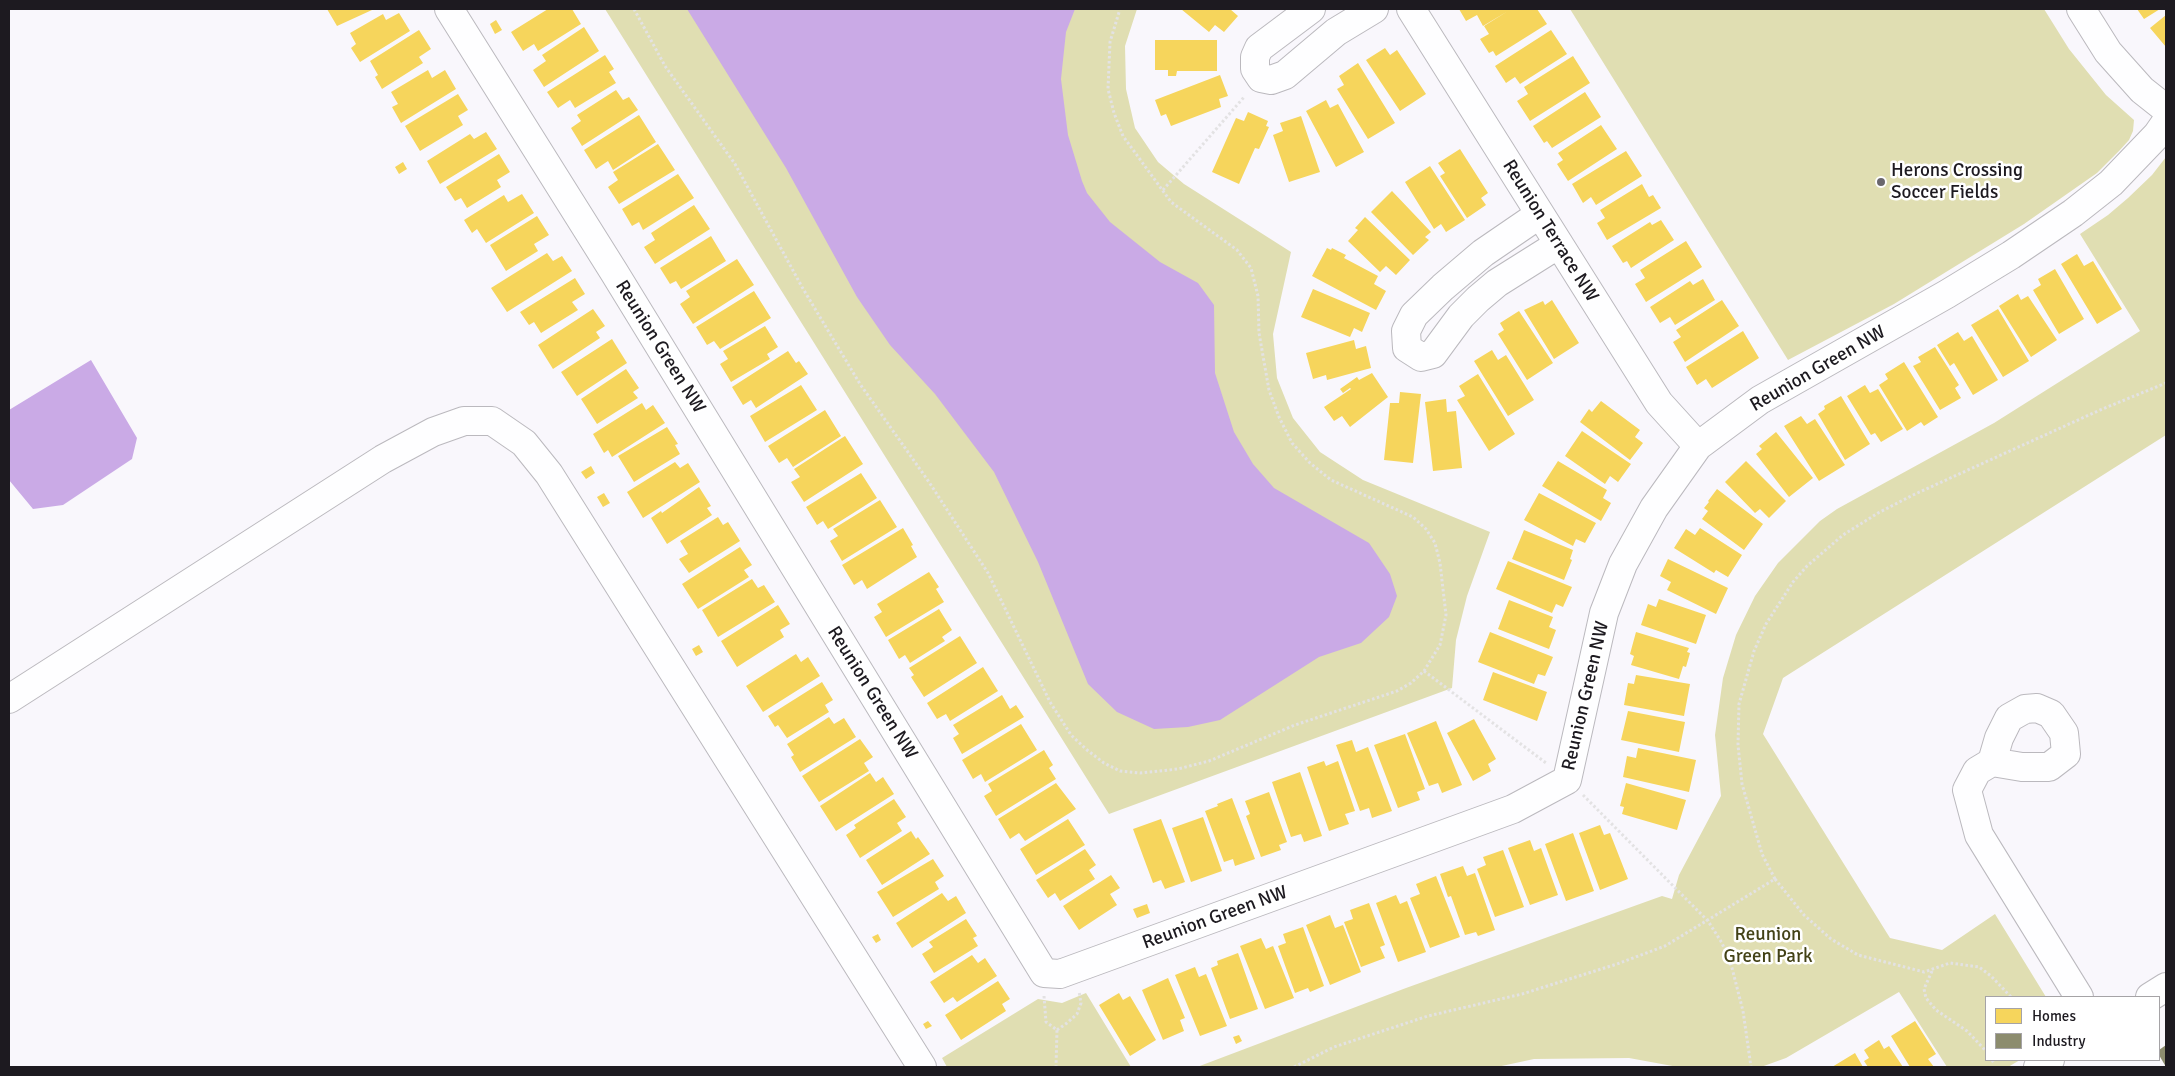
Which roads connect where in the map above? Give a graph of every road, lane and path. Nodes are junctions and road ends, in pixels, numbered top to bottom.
1 (449, 9) edge
2 (634, 9) edge
3 (1120, 9) edge
4 (1311, 9) edge
5 (1374, 9) edge
6 (1411, 9) edge
7 (2080, 9) edge
8 (1261, 78) junction
9 (2166, 108) edge
10 (2166, 122) edge
11 (1163, 190) junction
12 (1540, 214) junction
13 (1559, 244) junction
14 (2166, 383) edge
15 (1698, 446) junction
16 (1424, 671) junction
17 (9, 699) edge
18 (1992, 762) dead end
19 (1567, 780) junction
20 (1775, 879) junction
21 (1708, 921) junction
22 (1077, 969) junction
23 (1932, 971) junction
24 (1044, 972) junction
25 (2010, 996) edge
26 (2078, 996) edge
27 (1057, 1030) junction
28 (1985, 1050) edge
29 (922, 1067) edge
30 (1056, 1067) edge
31 (1294, 1067) edge
32 (1751, 1067) edge

1 - 24 street, Reunion Green NW
2 - 16 path
3 - 11 path
4 - 8 street
5 - 8 street
6 - 12 street, Reunion Terrace NW
7 - 9 street
8 - 11 path
10 - 15 street, Reunion Green NW
11 - 16 path
12 - 13 street, Reunion Terrace NW
12 - 13 street
13 - 15 street, Reunion Terrace NW
14 - 20 path
15 - 19 street, Reunion Green NW
16 - 19 path
17 - 29 street
18 - 26 street
19 - 21 path
19 - 22 street, Reunion Green NW
20 - 21 path
20 - 23 path
21 - 31 path
21 - 32 path
22 - 24 street, Reunion Green NW
22 - 27 path
23 - 25 path
23 - 28 path
24 - 27 path
27 - 30 path

